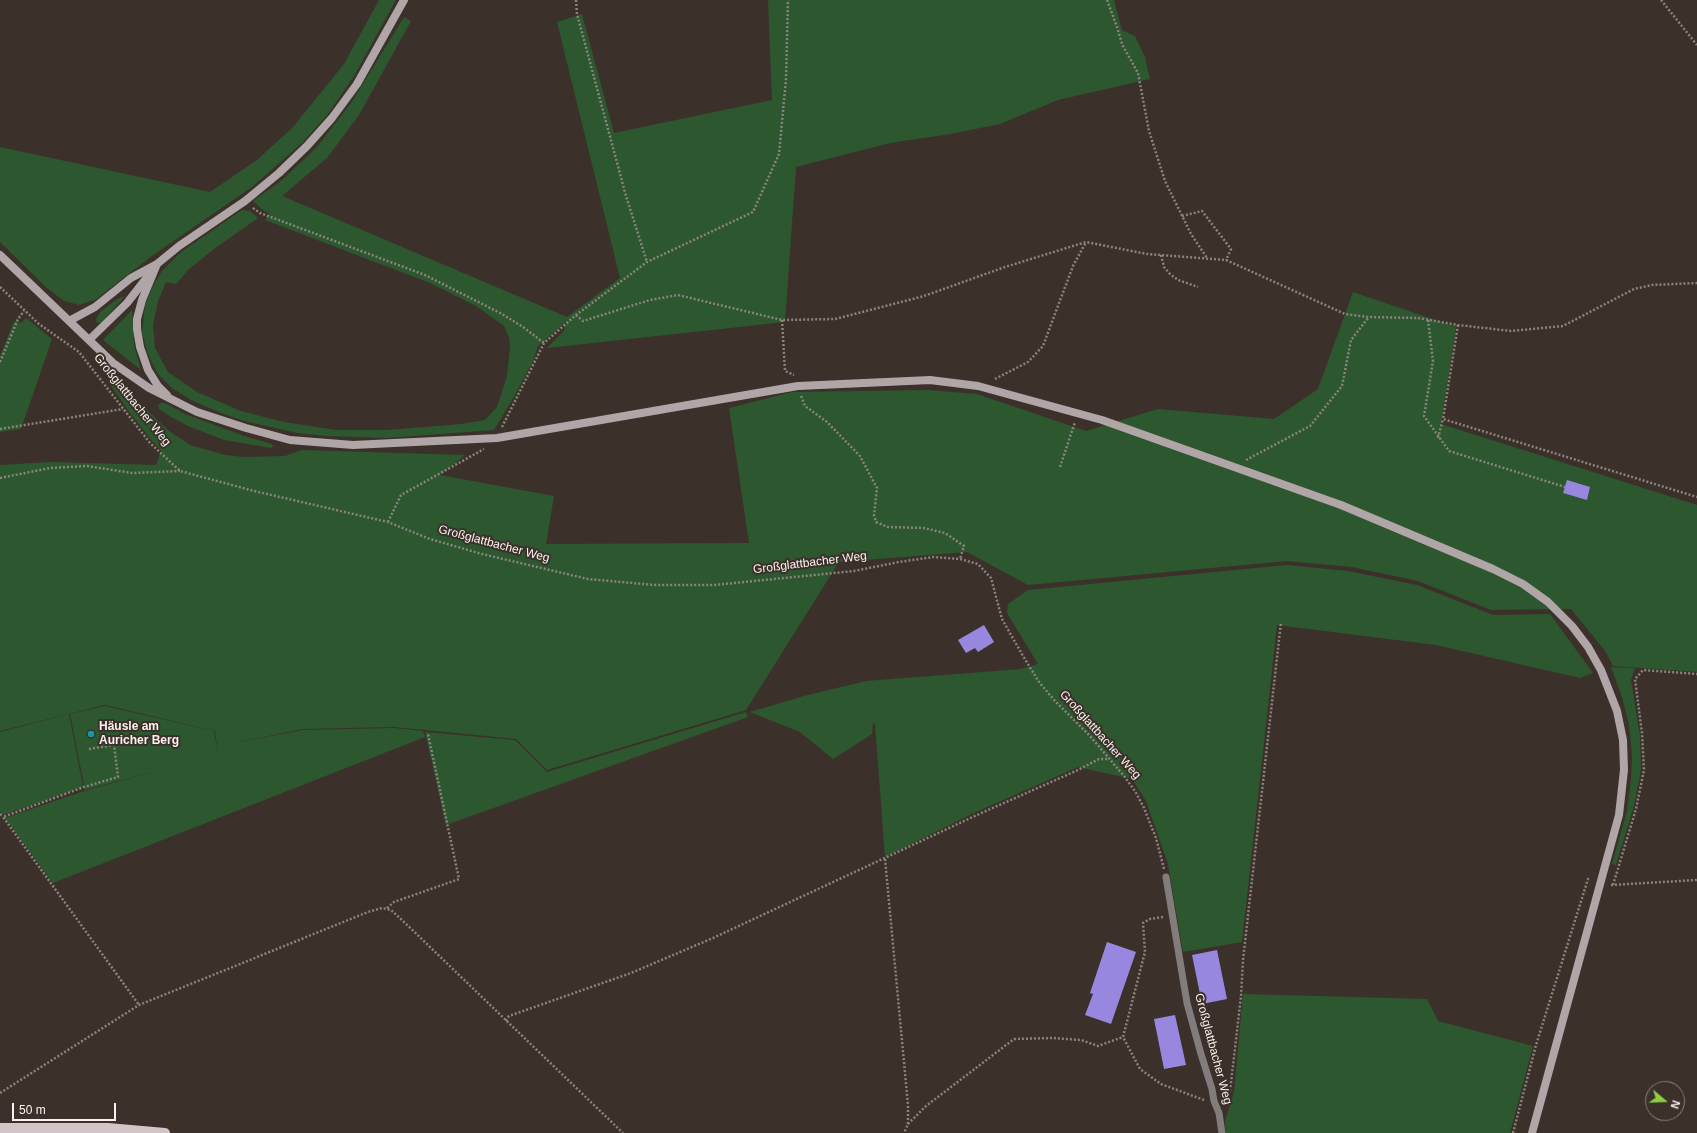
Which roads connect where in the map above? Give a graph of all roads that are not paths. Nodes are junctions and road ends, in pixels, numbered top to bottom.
1 (404, 0) edge
2 (0, 255) edge
3 (157, 264) junction
4 (69, 321) junction
5 (89, 340) junction
6 (174, 402) junction
7 (1166, 877) road end
8 (0, 1128) edge
9 (165, 1133) edge
10 (1222, 1133) edge
11 (1532, 1133) edge

1 - 3 main road
2 - 4 main road
3 - 4 main road
3 - 5 main road
3 - 6 main road
4 - 5 main road
5 - 6 main road
6 - 11 main road
7 - 10 lane, Großglattbacher Weg
8 - 9 main road

